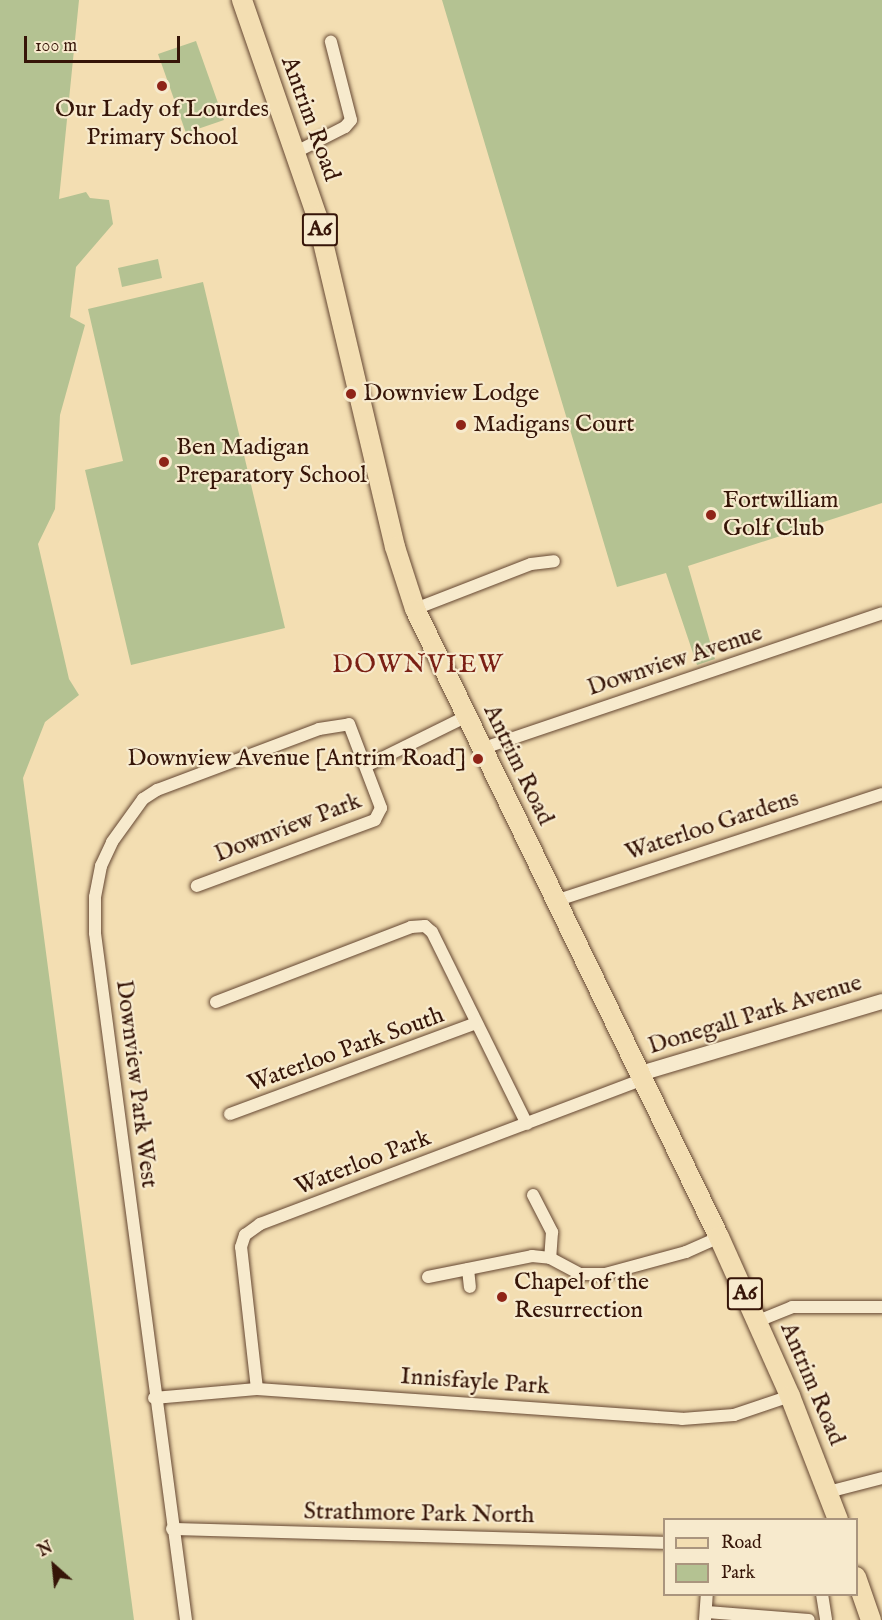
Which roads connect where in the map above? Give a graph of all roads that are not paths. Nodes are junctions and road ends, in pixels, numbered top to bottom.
1 (242, 0) edge
2 (331, 42) dead end
3 (294, 153) junction
4 (554, 561) dead end
5 (415, 609) junction
6 (881, 617) edge
7 (465, 717) junction
8 (353, 730) joint
9 (482, 749) junction
10 (366, 766) junction
11 (882, 794) edge
12 (196, 886) dead end
13 (555, 901) junction
14 (882, 1000) edge
15 (216, 1002) dead end
16 (476, 1023) junction
17 (642, 1076) junction
18 (230, 1114) dead end
19 (527, 1124) junction
20 (533, 1195) dead end
21 (719, 1237) junction
22 (550, 1258) junction
23 (468, 1269) junction
24 (428, 1277) dead end
25 (470, 1287) dead end
26 (882, 1308) edge
27 (758, 1321) junction
28 (257, 1389) junction
29 (790, 1396) junction
30 (154, 1398) junction
31 (882, 1478) edge
32 (828, 1492) junction
33 (837, 1518) edge
34 (172, 1529) junction
35 (663, 1542) edge
36 (858, 1583) edge
37 (707, 1596) edge
38 (822, 1596) edge
39 (706, 1616) edge
40 (184, 1617) edge
41 (809, 1620) edge
42 (826, 1620) edge
43 (871, 1620) edge

1 - 3 main road, Antrim Road / A6
2 - 3 street
3 - 5 main road, Antrim Road / A6
4 - 5 street
5 - 7 main road, Antrim Road / A6
6 - 9 street, Downview Avenue
7 - 9 main road, Antrim Road / A6
7 - 10 street, Downview Park
8 - 10 street, Downview Park
8 - 30 street, Downview Park West
9 - 13 main road, Antrim Road / A6
10 - 12 street, Downview Park
11 - 13 street, Waterloo Gardens
13 - 17 main road, Antrim Road / A6
14 - 17 street, Donegall Park Avenue
15 - 16 street
16 - 18 street, Waterloo Park South
16 - 19 street
17 - 19 street, Waterloo Park
17 - 21 main road, Antrim Road / A6
19 - 28 street, Waterloo Park
20 - 22 street
21 - 22 street
21 - 27 main road, Antrim Road / A6
22 - 23 street
23 - 24 street
23 - 25 street
26 - 27 street
27 - 29 main road, Antrim Road / A6
28 - 29 street, Innisfayle Park
28 - 30 street, Innisfayle Park
29 - 32 main road, Antrim Road / A6
30 - 34 street, Downview Park West
31 - 32 street
32 - 33 main road, Antrim Road / A6
34 - 35 street, Strathmore Park North
34 - 40 street, Downview Park West
36 - 43 main road
37 - 39 street
38 - 42 street
39 - 41 street

